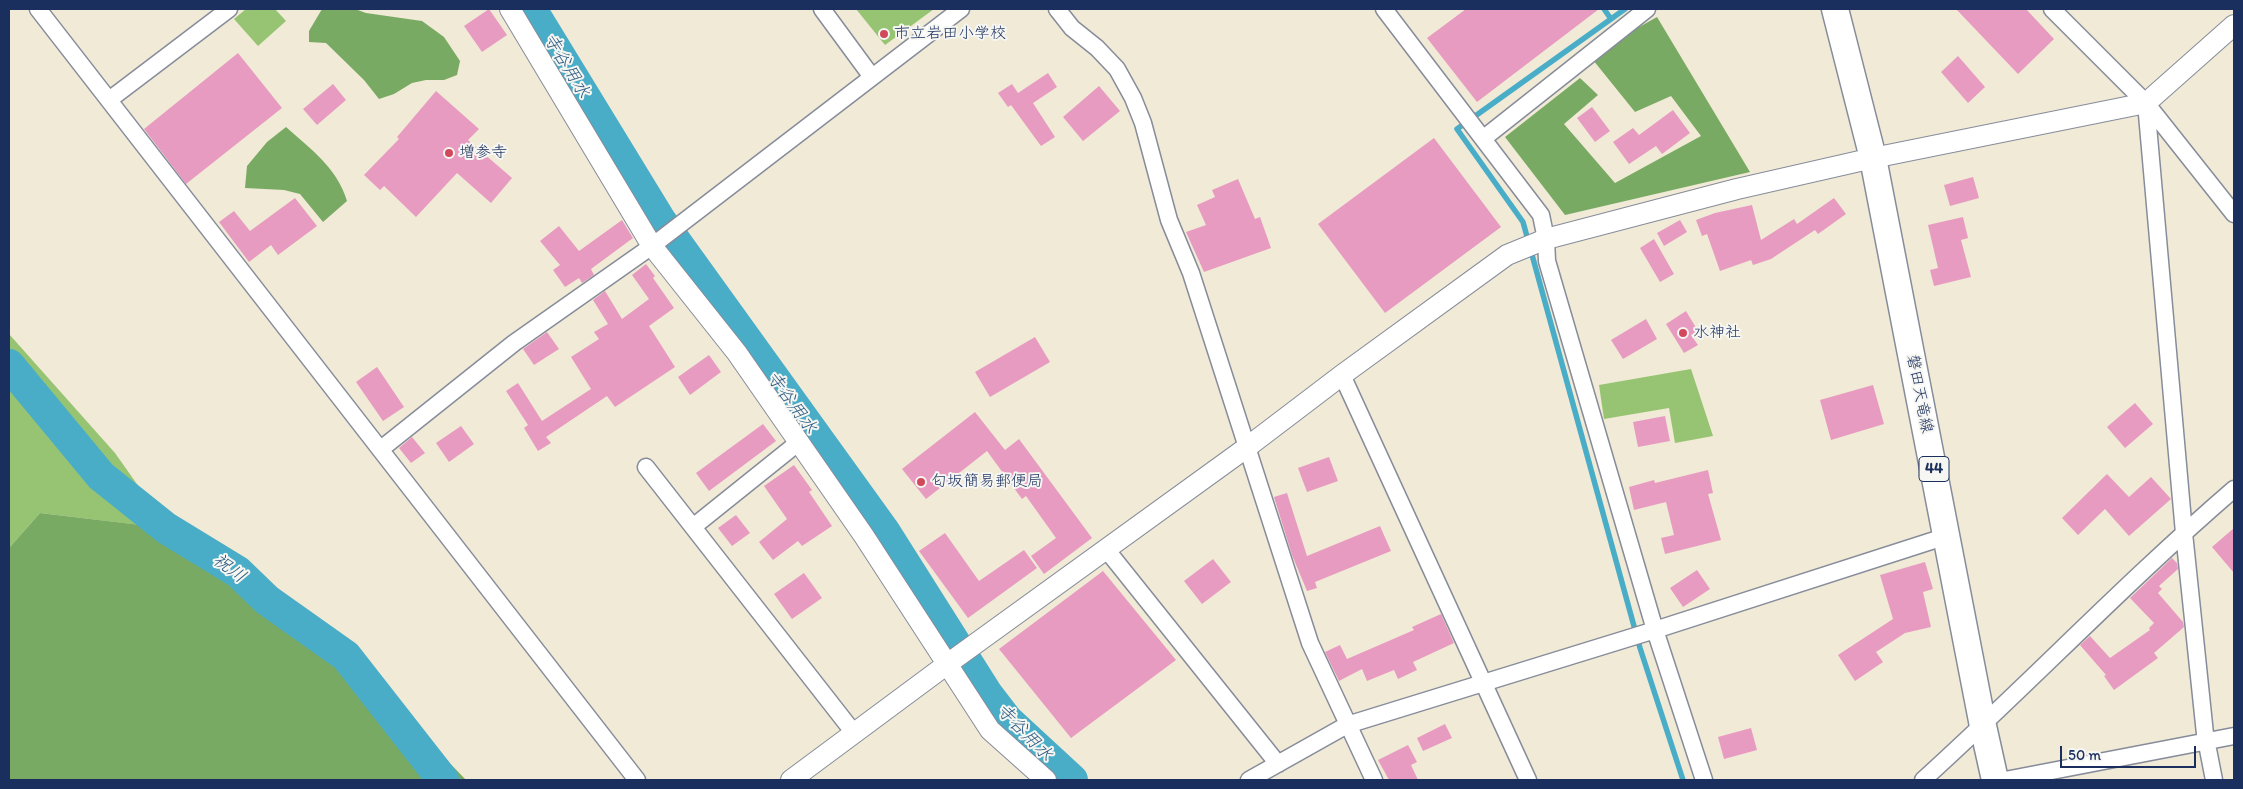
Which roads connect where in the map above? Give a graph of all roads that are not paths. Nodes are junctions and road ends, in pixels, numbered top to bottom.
1 (38, 9) edge
2 (229, 9) edge
3 (510, 9) edge
4 (822, 9) edge
5 (961, 9) edge
6 (1057, 9) edge
7 (1384, 9) edge
8 (1647, 9) edge
9 (1835, 9) edge
10 (2052, 9) edge
11 (2234, 25) edge
12 (872, 77) junction
13 (109, 100) junction
14 (2146, 103) junction
15 (1484, 138) junction
16 (1873, 158) junction
17 (2234, 214) edge
18 (1546, 239) junction
19 (652, 246) junction
20 (1342, 375) junction
21 (799, 442) junction
22 (1246, 448) junction
23 (381, 449) junction
24 (646, 466) dead end
25 (2232, 495) edge
26 (693, 527) junction
27 (2184, 533) junction
28 (1947, 536) junction
29 (1106, 549) junction
30 (1655, 630) junction
31 (946, 665) junction
32 (1485, 683) junction
33 (1347, 725) junction
34 (1983, 726) junction
35 (854, 733) junction
36 (2234, 736) edge
37 (2206, 741) junction
38 (1278, 764) junction
39 (637, 780) edge
40 (791, 780) edge
41 (1046, 780) edge
42 (1248, 780) edge
43 (1374, 780) edge
44 (1528, 780) edge
45 (1704, 780) edge
46 (1923, 780) edge
47 (1996, 780) edge
48 (2005, 780) edge
49 (2214, 780) edge

1 - 13 street
2 - 13 street
3 - 19 street
4 - 12 street
5 - 12 street
6 - 22 street
7 - 15 street
8 - 15 street
9 - 16 main road, 磐田天竜線 / 44
10 - 14 street
11 - 14 street
12 - 19 street
13 - 23 street
14 - 16 street
14 - 17 street
14 - 27 street
15 - 18 street
16 - 18 street
16 - 28 main road, 磐田天竜線 / 44
18 - 20 street
18 - 30 street
19 - 21 street
19 - 23 street
20 - 22 street
20 - 32 street
21 - 26 street
21 - 31 street
22 - 29 street
22 - 33 street
23 - 39 street
24 - 26 street
25 - 27 street
26 - 35 street
27 - 34 street
27 - 37 street
28 - 30 street
28 - 34 main road, 磐田天竜線 / 44
29 - 31 street
29 - 38 street
30 - 32 street
30 - 45 street
31 - 35 street
31 - 41 street
32 - 33 street
32 - 44 street
33 - 38 street
33 - 43 street
34 - 46 street
34 - 47 main road, 磐田天竜線 / 44
35 - 40 street
36 - 37 street
37 - 48 street
37 - 49 street
38 - 42 street

